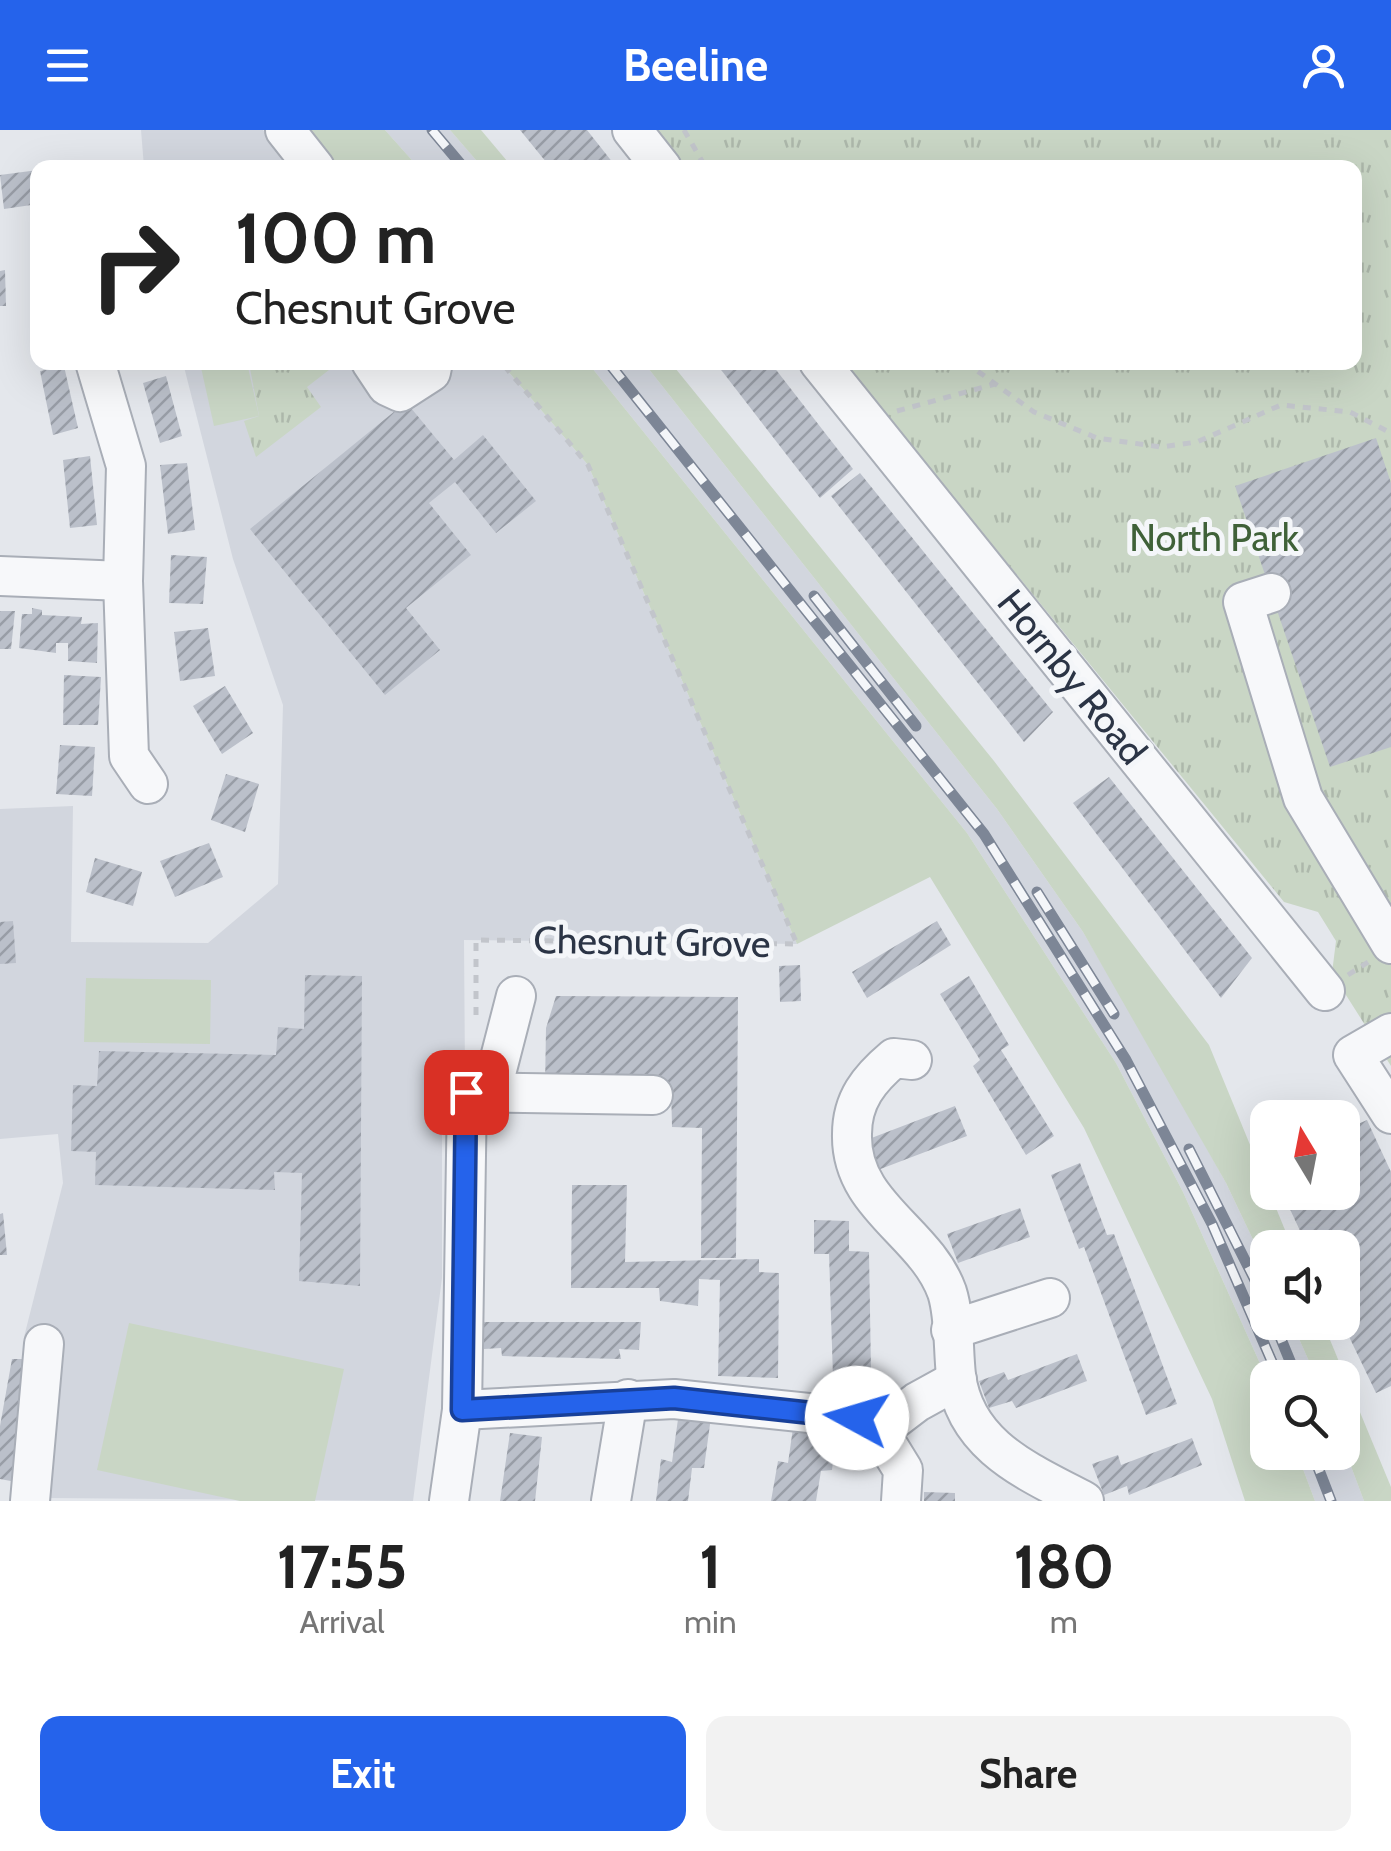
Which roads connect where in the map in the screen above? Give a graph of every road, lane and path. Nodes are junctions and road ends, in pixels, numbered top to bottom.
1 (285, 130) edge
2 (632, 130) edge
3 (684, 130) edge
4 (309, 160) edge
5 (656, 160) edge
6 (701, 160) edge
7 (97, 370) edge
8 (376, 370) edge
9 (431, 370) edge
10 (509, 370) edge
11 (825, 370) edge
12 (976, 370) edge
13 (995, 384) junction
14 (886, 414) dead end
15 (1391, 433) edge
16 (0, 576) edge
17 (123, 580) junction
18 (1271, 592) dead end
19 (148, 784) dead end
20 (1383, 951) edge
21 (1324, 991) joint
22 (516, 996) dead end
23 (476, 1028) dead end
24 (1391, 1033) edge
25 (912, 1060) dead end
26 (479, 1093) junction
27 (653, 1095) dead end
28 (1391, 1114) edge
29 (1050, 1298) dead end
30 (951, 1330) junction
31 (44, 1344) dead end
32 (957, 1380) junction
33 (628, 1399) junction
34 (462, 1410) junction
35 (875, 1434) junction
36 (30, 1501) edge
37 (449, 1501) edge
38 (611, 1501) edge
39 (901, 1501) edge
40 (1084, 1501) edge

1 - 4 street
2 - 5 street
3 - 6 path
7 - 17 street
8 - 9 street
10 - 23 path, Chesnut Grove
11 - 21 street, Hornby Road
12 - 13 path
13 - 14 path
13 - 15 path
16 - 17 street
17 - 19 street
18 - 20 street
20 - 21 path
22 - 26 street
24 - 28 street
25 - 30 street
26 - 27 street
26 - 34 street
29 - 30 street
30 - 32 street
31 - 36 street
32 - 35 street
32 - 40 street
33 - 34 street
33 - 35 street
33 - 38 street
34 - 37 street
35 - 39 street

